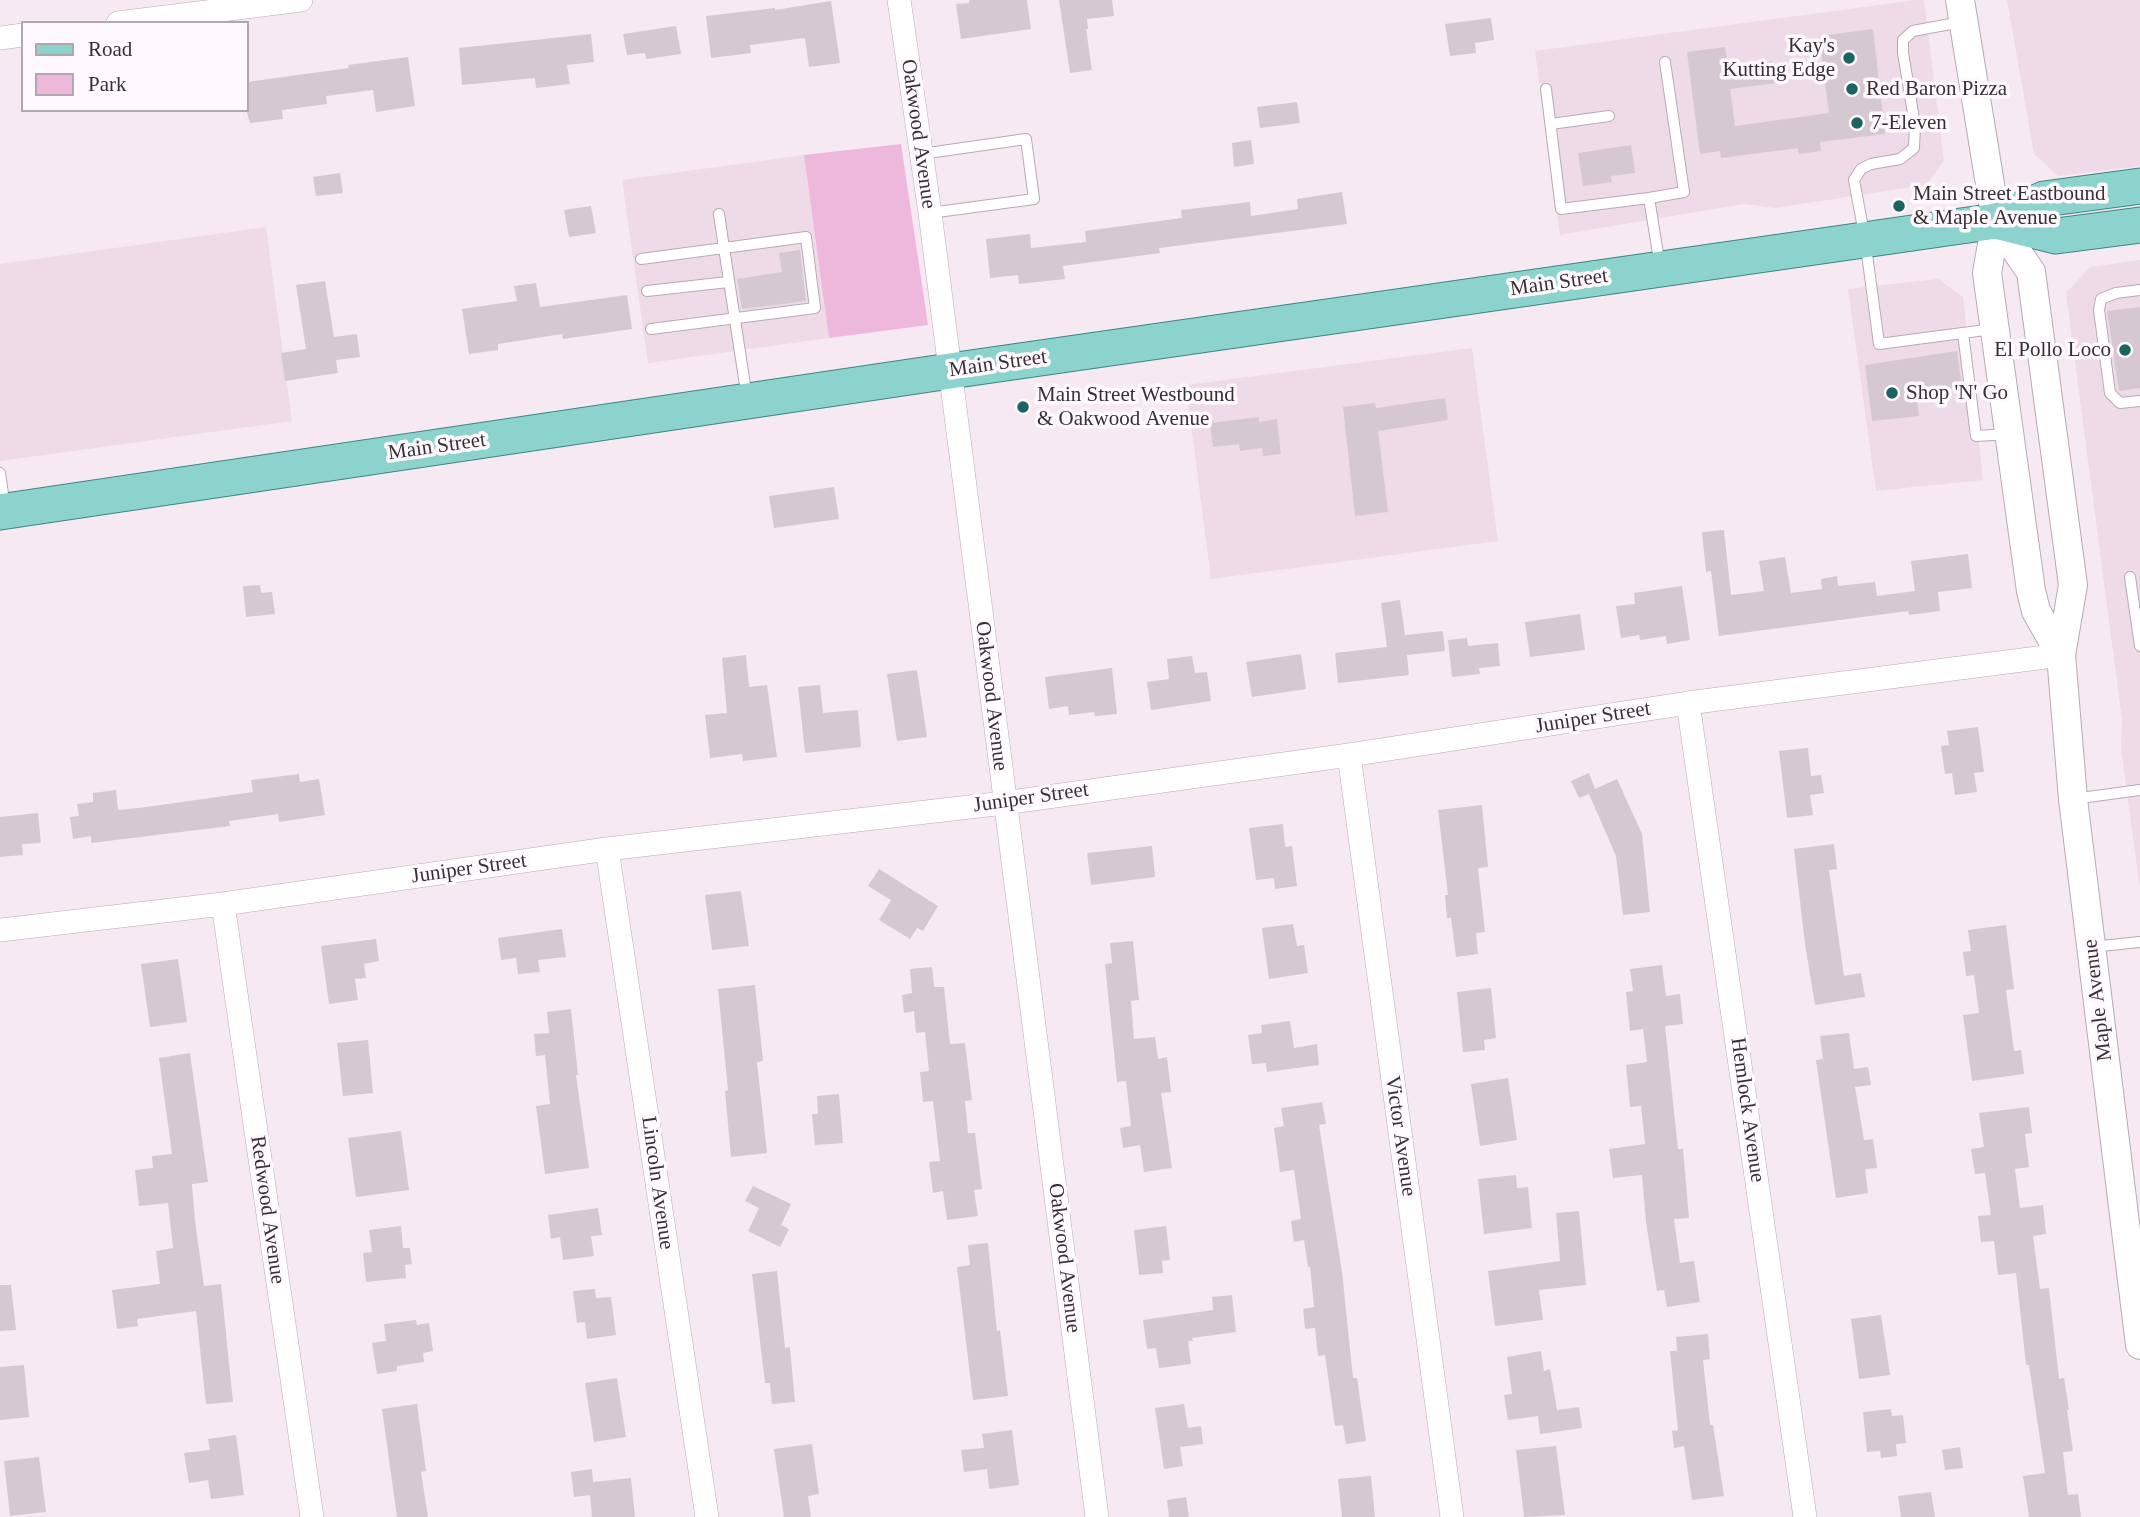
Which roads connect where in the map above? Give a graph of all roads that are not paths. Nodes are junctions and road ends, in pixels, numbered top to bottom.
1 (301, 0) edge
2 (899, 0) edge
3 (1962, 11) edge
4 (125, 15) edge
5 (21, 35) edge
6 (0, 38) edge
7 (1665, 62) dead end
8 (1546, 89) dead end
9 (1609, 116) dead end
10 (1550, 124) junction
11 (921, 153) junction
12 (2140, 186) edge
13 (1649, 198) junction
14 (930, 213) junction
15 (719, 215) dead end
16 (1996, 220) junction
17 (2140, 225) edge
18 (1865, 239) junction
19 (724, 248) junction
20 (641, 259) dead end
21 (1660, 268) junction
22 (728, 282) junction
23 (2140, 290) edge
24 (647, 291) dead end
25 (734, 318) junction
26 (1994, 328) junction
27 (651, 329) dead end
28 (1963, 332) junction
29 (950, 371) junction
30 (747, 401) junction
31 (2140, 401) edge
32 (2009, 434) junction
33 (0, 473) edge
34 (3, 511) edge
35 (2130, 577) dead end
36 (2140, 646) edge
37 (2061, 655) junction
38 (1688, 703) junction
39 (1349, 755) junction
40 (2140, 790) edge
41 (2073, 799) junction
42 (1004, 803) junction
43 (607, 849) junction
44 (223, 904) junction
45 (0, 930) edge
46 (2140, 942) edge
47 (2091, 947) junction
48 (2140, 1345) edge
49 (312, 1517) edge
50 (707, 1517) edge
51 (1097, 1517) edge
52 (1452, 1517) edge
53 (1805, 1517) edge

1 - 4 street
2 - 11 street, Oakwood Avenue
3 - 16 street, Maple Avenue
3 - 18 lane
5 - 6 street
7 - 13 lane
8 - 10 lane
9 - 10 lane
10 - 13 lane
11 - 14 street, Oakwood Avenue
11 - 14 lane
12 - 16 main road, Main Street
13 - 21 lane
14 - 29 street, Oakwood Avenue
15 - 19 lane
16 - 17 main road, Main Street
16 - 18 main road, Main Street
16 - 26 street, Maple Avenue
16 - 37 street, Maple Avenue
18 - 21 main road, Main Street
18 - 28 lane
19 - 20 lane
19 - 22 lane
19 - 25 lane
21 - 29 main road, Main Street
22 - 24 lane
22 - 25 lane
23 - 31 lane
25 - 27 lane
25 - 30 lane
26 - 28 lane
26 - 32 street, Maple Avenue
28 - 32 lane
29 - 30 main road, Main Street
29 - 42 street, Oakwood Avenue
30 - 34 main road, Main Street
32 - 37 street, Maple Avenue
33 - 34 lane
35 - 36 lane
37 - 38 street, Juniper Street
37 - 41 street, Maple Avenue
38 - 39 street, Juniper Street
38 - 53 street, Hemlock Avenue
39 - 42 street, Juniper Street
39 - 52 street, Victor Avenue
40 - 41 lane
41 - 47 street, Maple Avenue
42 - 43 street, Juniper Street
42 - 51 street, Oakwood Avenue
43 - 44 street, Juniper Street
43 - 50 street, Lincoln Avenue
44 - 45 street, Juniper Street
44 - 49 street, Redwood Avenue
46 - 47 lane
47 - 48 street, Maple Avenue

